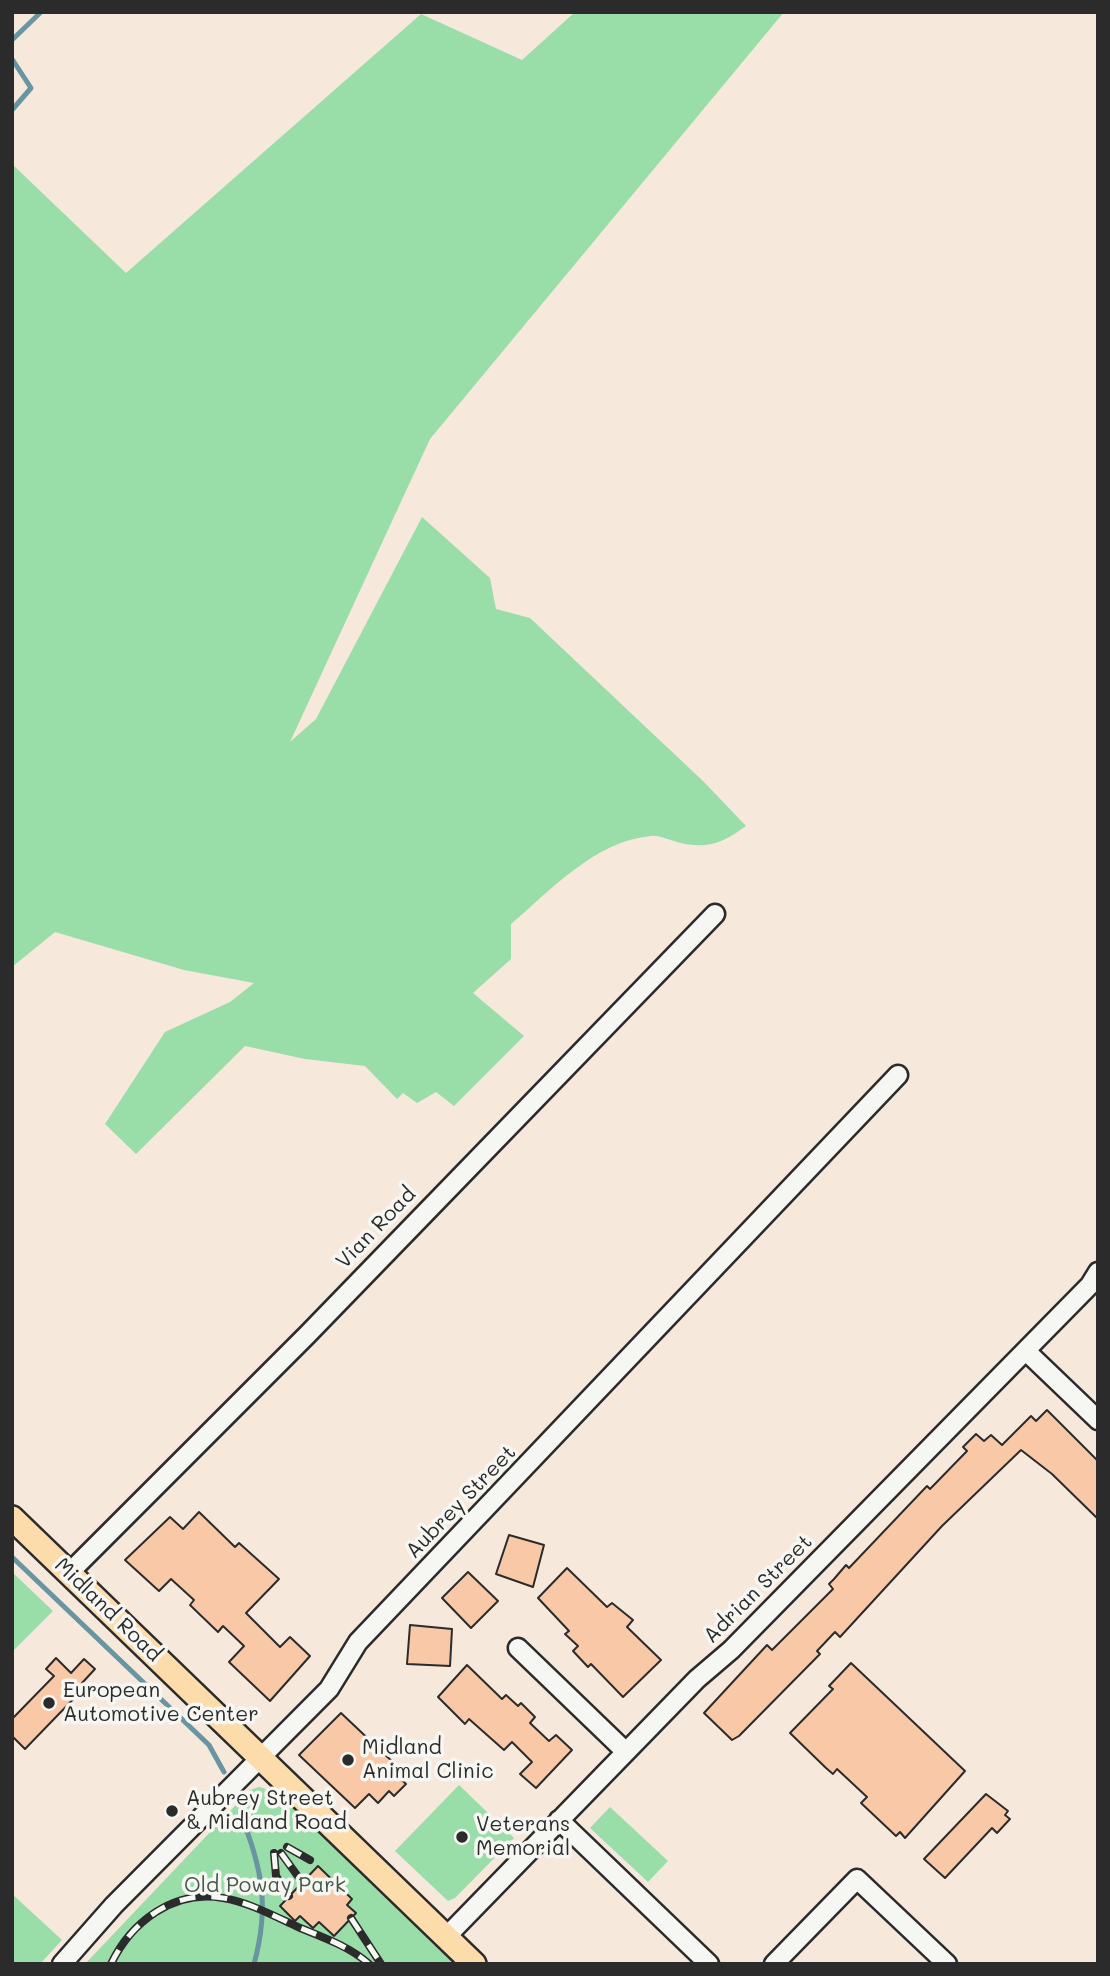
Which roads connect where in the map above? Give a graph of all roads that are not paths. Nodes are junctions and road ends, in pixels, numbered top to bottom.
1 (715, 914) dead end
2 (898, 1075) dead end
3 (1098, 1272) edge
4 (1027, 1352) junction
5 (1098, 1420) edge
6 (12, 1518) edge
7 (69, 1573) junction
8 (519, 1648) dead end
9 (626, 1752) junction
10 (262, 1758) junction
11 (559, 1820) junction
12 (447, 1936) junction
13 (62, 1964) edge
14 (474, 1964) edge
15 (709, 1964) edge
16 (774, 1964) edge
17 (947, 1964) edge

1 - 7 street, Vian Road
2 - 10 street, Aubrey Street
3 - 4 street, Adrian Street
4 - 5 street
4 - 9 street, Adrian Street
6 - 7 main road, Midland Road
7 - 10 main road, Midland Road
8 - 9 street
9 - 11 street, Adrian Street
10 - 12 main road, Midland Road
10 - 13 street, Aubrey Street
11 - 12 street, Adrian Street
11 - 15 street
12 - 14 main road, Midland Road
16 - 17 street

